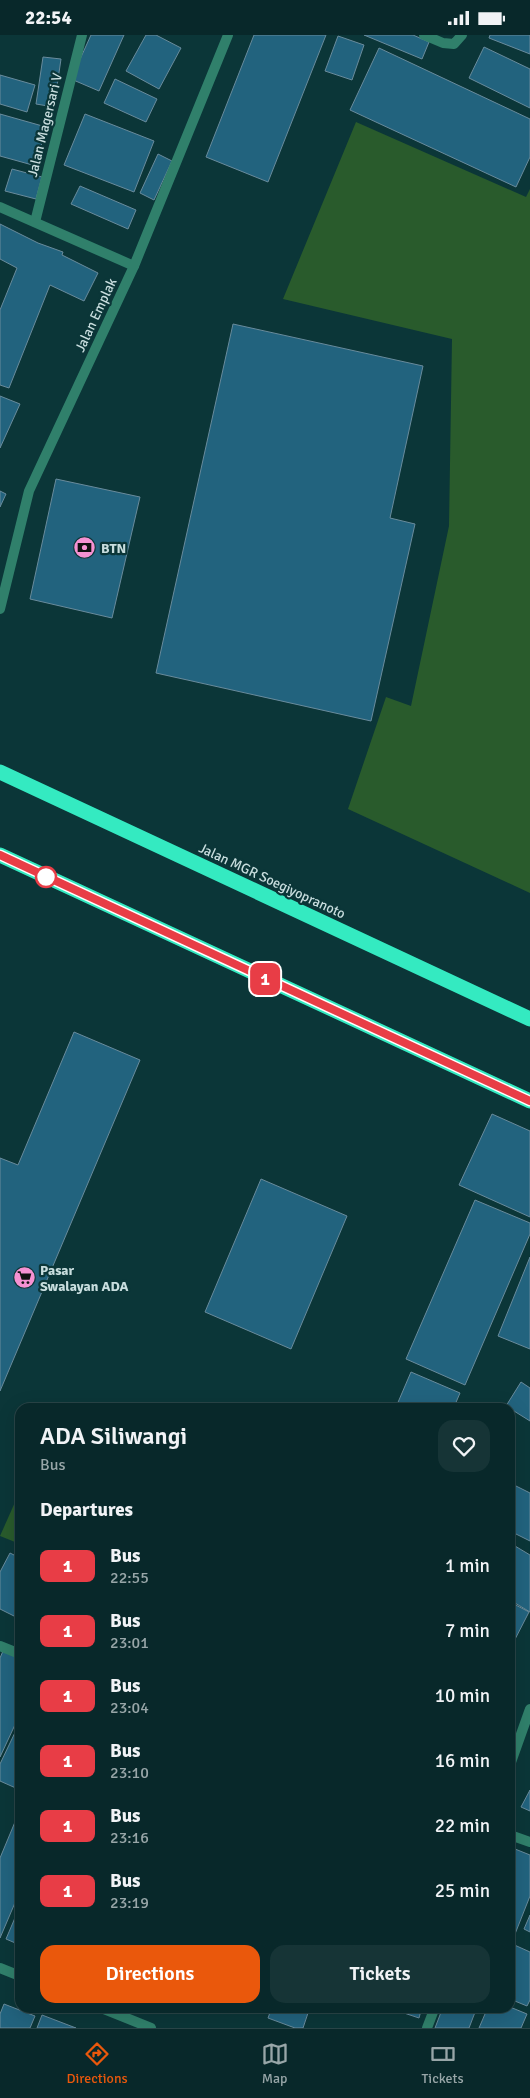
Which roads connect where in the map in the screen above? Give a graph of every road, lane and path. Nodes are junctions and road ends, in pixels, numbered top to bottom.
1 (82, 35) edge
2 (228, 35) edge
3 (424, 35) edge
4 (462, 35) edge
5 (0, 207) edge
6 (35, 222) junction
7 (134, 266) junction
8 (0, 609) edge
9 (0, 772) edge
10 (0, 855) edge
11 (530, 1019) edge
12 (530, 1101) edge
13 (0, 1646) edge
14 (15, 1652) edge
15 (530, 1709) edge
16 (515, 1751) edge
17 (515, 1837) edge
18 (530, 1842) edge
19 (0, 1968) edge
20 (15, 1974) edge
21 (114, 2013) edge
22 (433, 2013) edge
23 (151, 2028) edge
24 (427, 2028) edge

1 - 6 street, Jalan Magersari V
2 - 7 street, Jalan Emplak
3 - 4 street
5 - 6 street
6 - 7 street
7 - 8 street, Jalan Emplak
9 - 11 highway, Jalan MGR Soegiyopranoto
10 - 12 highway
13 - 14 street
15 - 16 street
17 - 18 street
19 - 20 street
21 - 23 street
22 - 24 street

